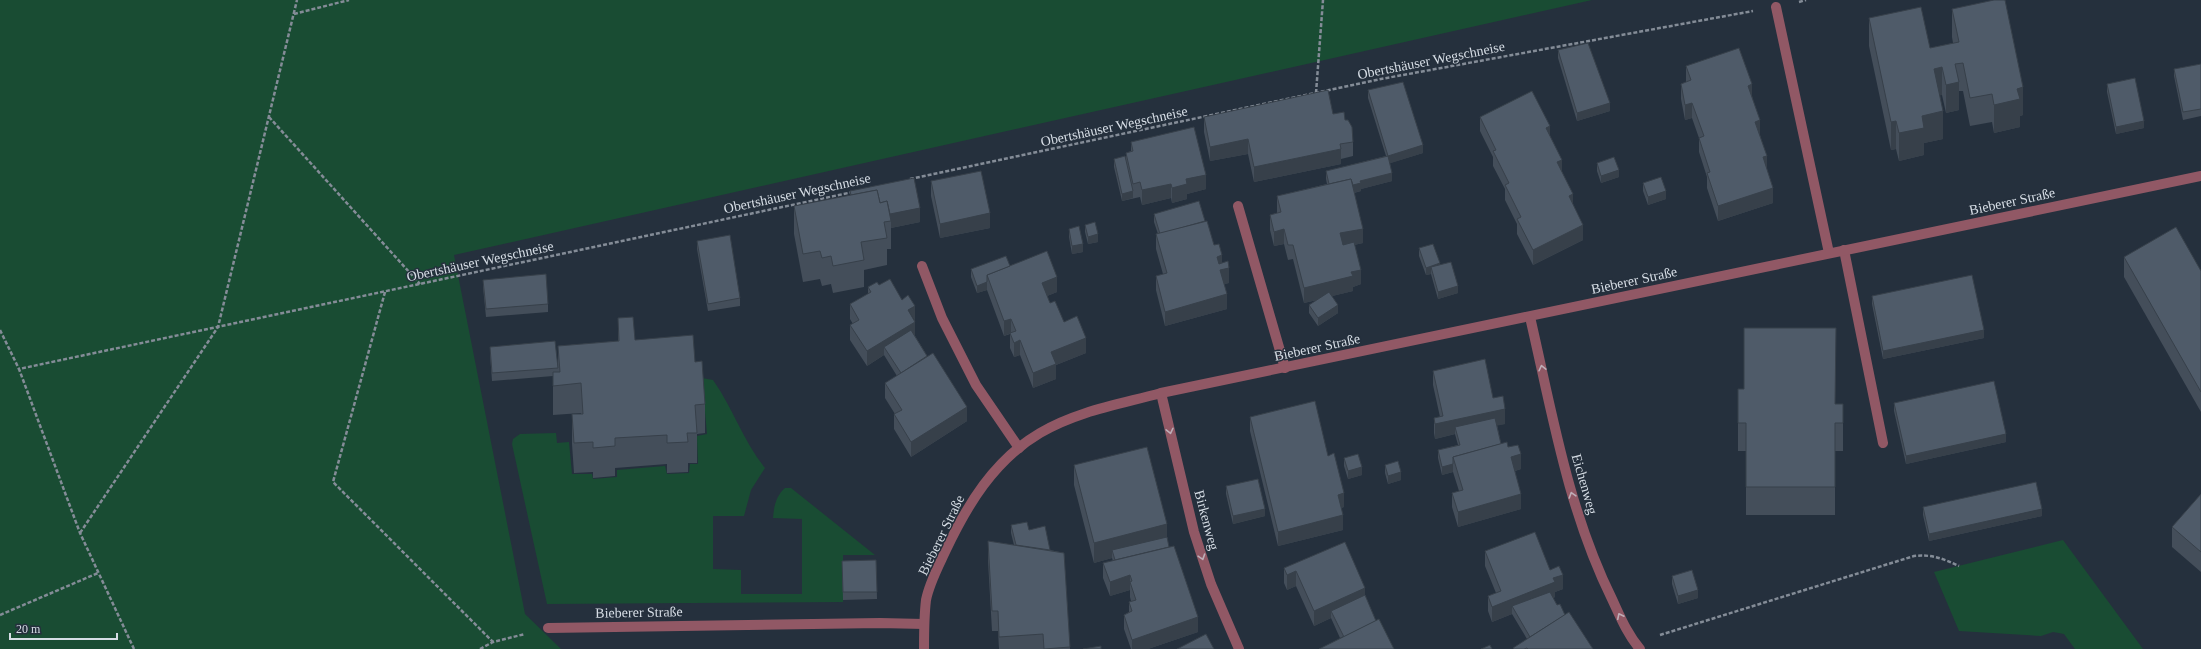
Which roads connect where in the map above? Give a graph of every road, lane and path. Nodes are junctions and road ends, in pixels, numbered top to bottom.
1 (297, 0) edge
2 (350, 0) edge
3 (1323, 0) edge
4 (1806, 0) edge
5 (1776, 7) junction
6 (294, 14) junction
7 (1316, 92) junction
8 (269, 117) junction
9 (2201, 176) edge
10 (903, 181) edge
11 (856, 191) edge
12 (1238, 206) dead end
13 (1844, 250) junction
14 (1829, 253) junction
15 (922, 266) dead end
16 (420, 284) junction
17 (385, 292) junction
18 (1530, 317) junction
19 (218, 328) junction
20 (0, 330) edge
21 (1285, 368) junction
22 (19, 369) junction
23 (1161, 393) junction
24 (1883, 443) dead end
25 (1019, 448) junction
26 (80, 533) junction
27 (1959, 566) dead end
28 (98, 572) junction
29 (0, 616) edge
30 (924, 624) junction
31 (548, 628) joint
32 (493, 642) junction
33 (1637, 646) edge
34 (134, 649) edge
35 (480, 649) edge
36 (924, 649) edge
37 (1239, 649) edge

1 - 6 path
2 - 6 path
3 - 7 path
4 - 5 path, Obertshäuser Wegschneise
5 - 7 path, Obertshäuser Wegschneise
5 - 14 street
6 - 8 path
7 - 10 path, Obertshäuser Wegschneise
8 - 16 path
8 - 19 path
9 - 13 street, Bieberer Straße
11 - 16 path, Obertshäuser Wegschneise
12 - 21 street
13 - 14 street, Bieberer Straße
13 - 24 street
14 - 18 street, Bieberer Straße
15 - 25 street
16 - 17 path, Obertshäuser Wegschneise
17 - 19 path, Obertshäuser Wegschneise
17 - 32 path
18 - 21 street, Bieberer Straße
33 -> 18 street, Eichenweg
19 - 22 path, Obertshäuser Wegschneise
19 - 26 path
20 - 22 path
21 - 23 street, Bieberer Straße
22 - 26 path
23 - 25 street, Bieberer Straße
23 -> 37 street, Birkenweg
25 - 30 street, Bieberer Straße
26 - 28 path
27 - 33 path
28 - 29 path
28 - 34 path
30 - 31 street, Bieberer Straße
30 - 36 street, Bieberer Straße
31 - 32 path
32 - 35 path

